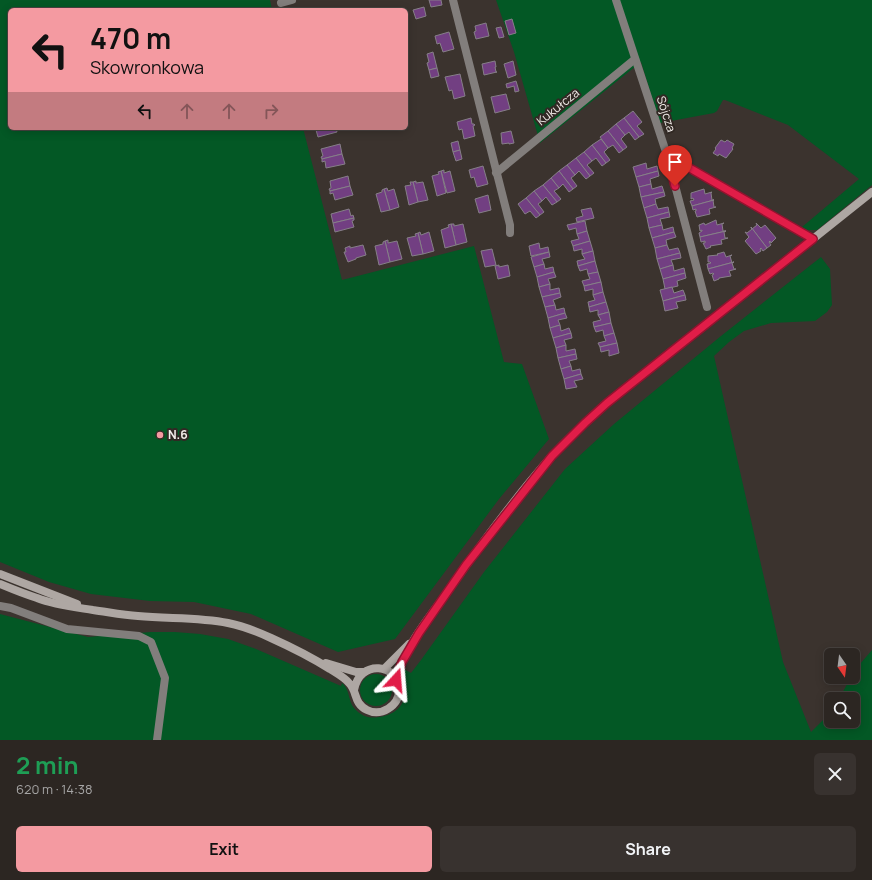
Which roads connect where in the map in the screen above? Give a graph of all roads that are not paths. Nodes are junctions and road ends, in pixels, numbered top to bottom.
1 (292, 0) edge
2 (453, 0) edge
3 (616, 0) edge
4 (281, 3) dead end
5 (636, 59) junction
6 (667, 155) junction
7 (496, 173) junction
8 (872, 192) edge
9 (510, 234) dead end
10 (813, 239) junction
11 (708, 307) dead end
12 (0, 574) edge
13 (0, 584) edge
14 (0, 606) edge
15 (92, 610) junction
16 (419, 633) junction
17 (314, 659) junction
18 (384, 669) junction
19 (364, 672) junction
20 (396, 680) junction
21 (354, 690) junction
22 (157, 740) edge

1 - 4 street
2 - 7 street
3 - 5 street, Sójcza
5 - 6 street, Sójcza
5 - 7 street, Kukułcza
6 - 10 street
6 - 11 street, Sójcza
7 - 9 street
8 - 10 main road
10 - 16 main road
12 - 15 main road
13 - 15 main road
14 - 22 street
15 - 17 main road
16 - 18 main road
16 - 20 main road
17 - 19 main road
17 - 21 main road
18 - 19 main road
18 - 20 main road
19 - 21 main road
20 - 21 main road

